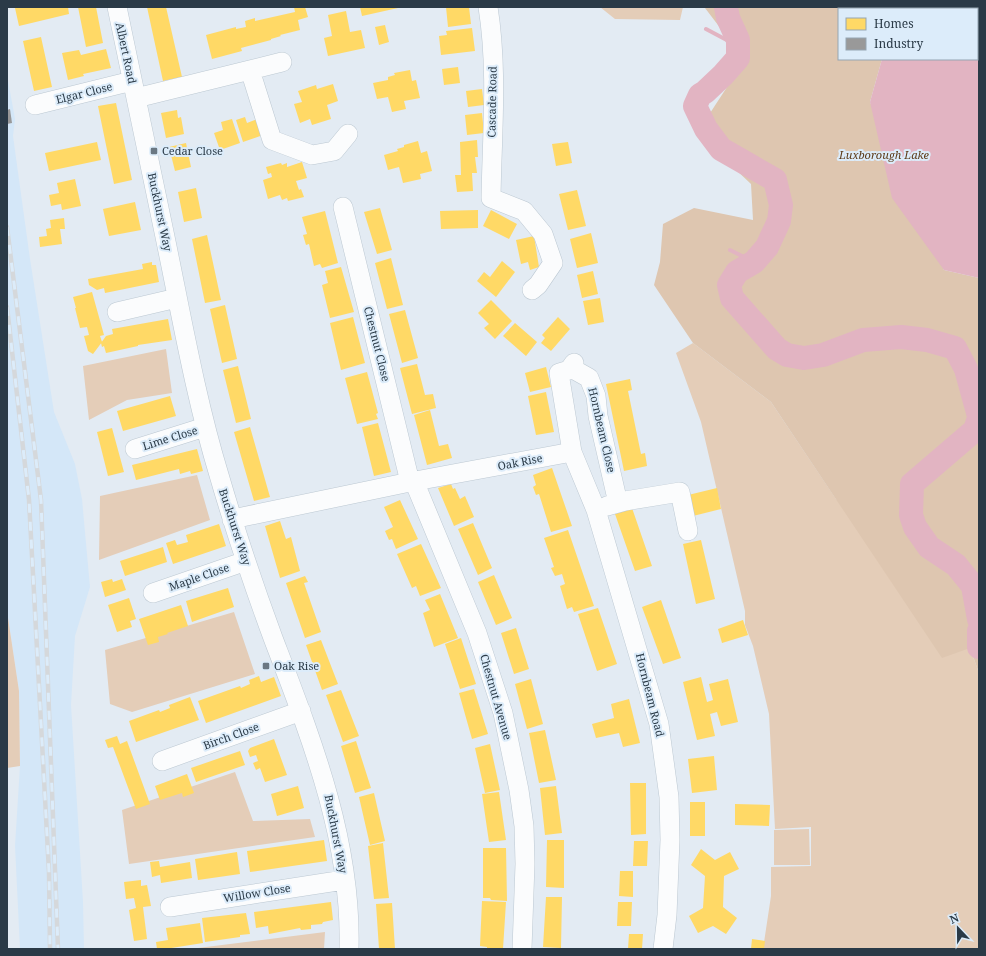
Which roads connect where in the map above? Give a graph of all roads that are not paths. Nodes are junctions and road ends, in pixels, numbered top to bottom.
1 (117, 7) edge
2 (488, 7) edge
3 (282, 62) dead end
4 (250, 70) junction
5 (134, 90) junction
6 (35, 105) dead end
7 (348, 134) dead end
8 (343, 207) dead end
9 (532, 290) dead end
10 (176, 298) junction
11 (117, 312) dead end
12 (205, 427) junction
13 (134, 449) dead end
14 (572, 452) junction
15 (412, 482) junction
16 (618, 503) junction
17 (596, 510) junction
18 (232, 520) junction
19 (688, 531) dead end
20 (246, 561) junction
21 (153, 593) dead end
22 (301, 710) junction
23 (162, 761) dead end
24 (344, 880) junction
25 (170, 907) dead end
26 (349, 949) edge
27 (522, 949) edge
28 (663, 949) edge

1 - 5 street, Albert Road
2 - 9 street, Cascade Road
3 - 4 street
4 - 5 street
4 - 7 street
5 - 6 street, Elgar Close
5 - 10 street, Buckhurst Way
8 - 15 street, Chestnut Close
10 - 11 street
10 - 12 street, Buckhurst Way
12 - 13 street, Lime Close
12 - 18 street, Buckhurst Way
14 - 15 street, Oak Rise
14 - 16 street, Hornbeam Close
14 - 17 street, Hornbeam Road
15 - 18 street, Oak Rise
15 - 27 street, Chestnut Avenue
16 - 17 street
16 - 19 street
17 - 28 street, Hornbeam Road
18 - 20 street, Buckhurst Way
20 - 21 street, Maple Close
20 - 22 street, Buckhurst Way
22 - 23 street, Birch Close
22 - 24 street, Buckhurst Way
24 - 25 street, Willow Close
24 - 26 street, Buckhurst Way

